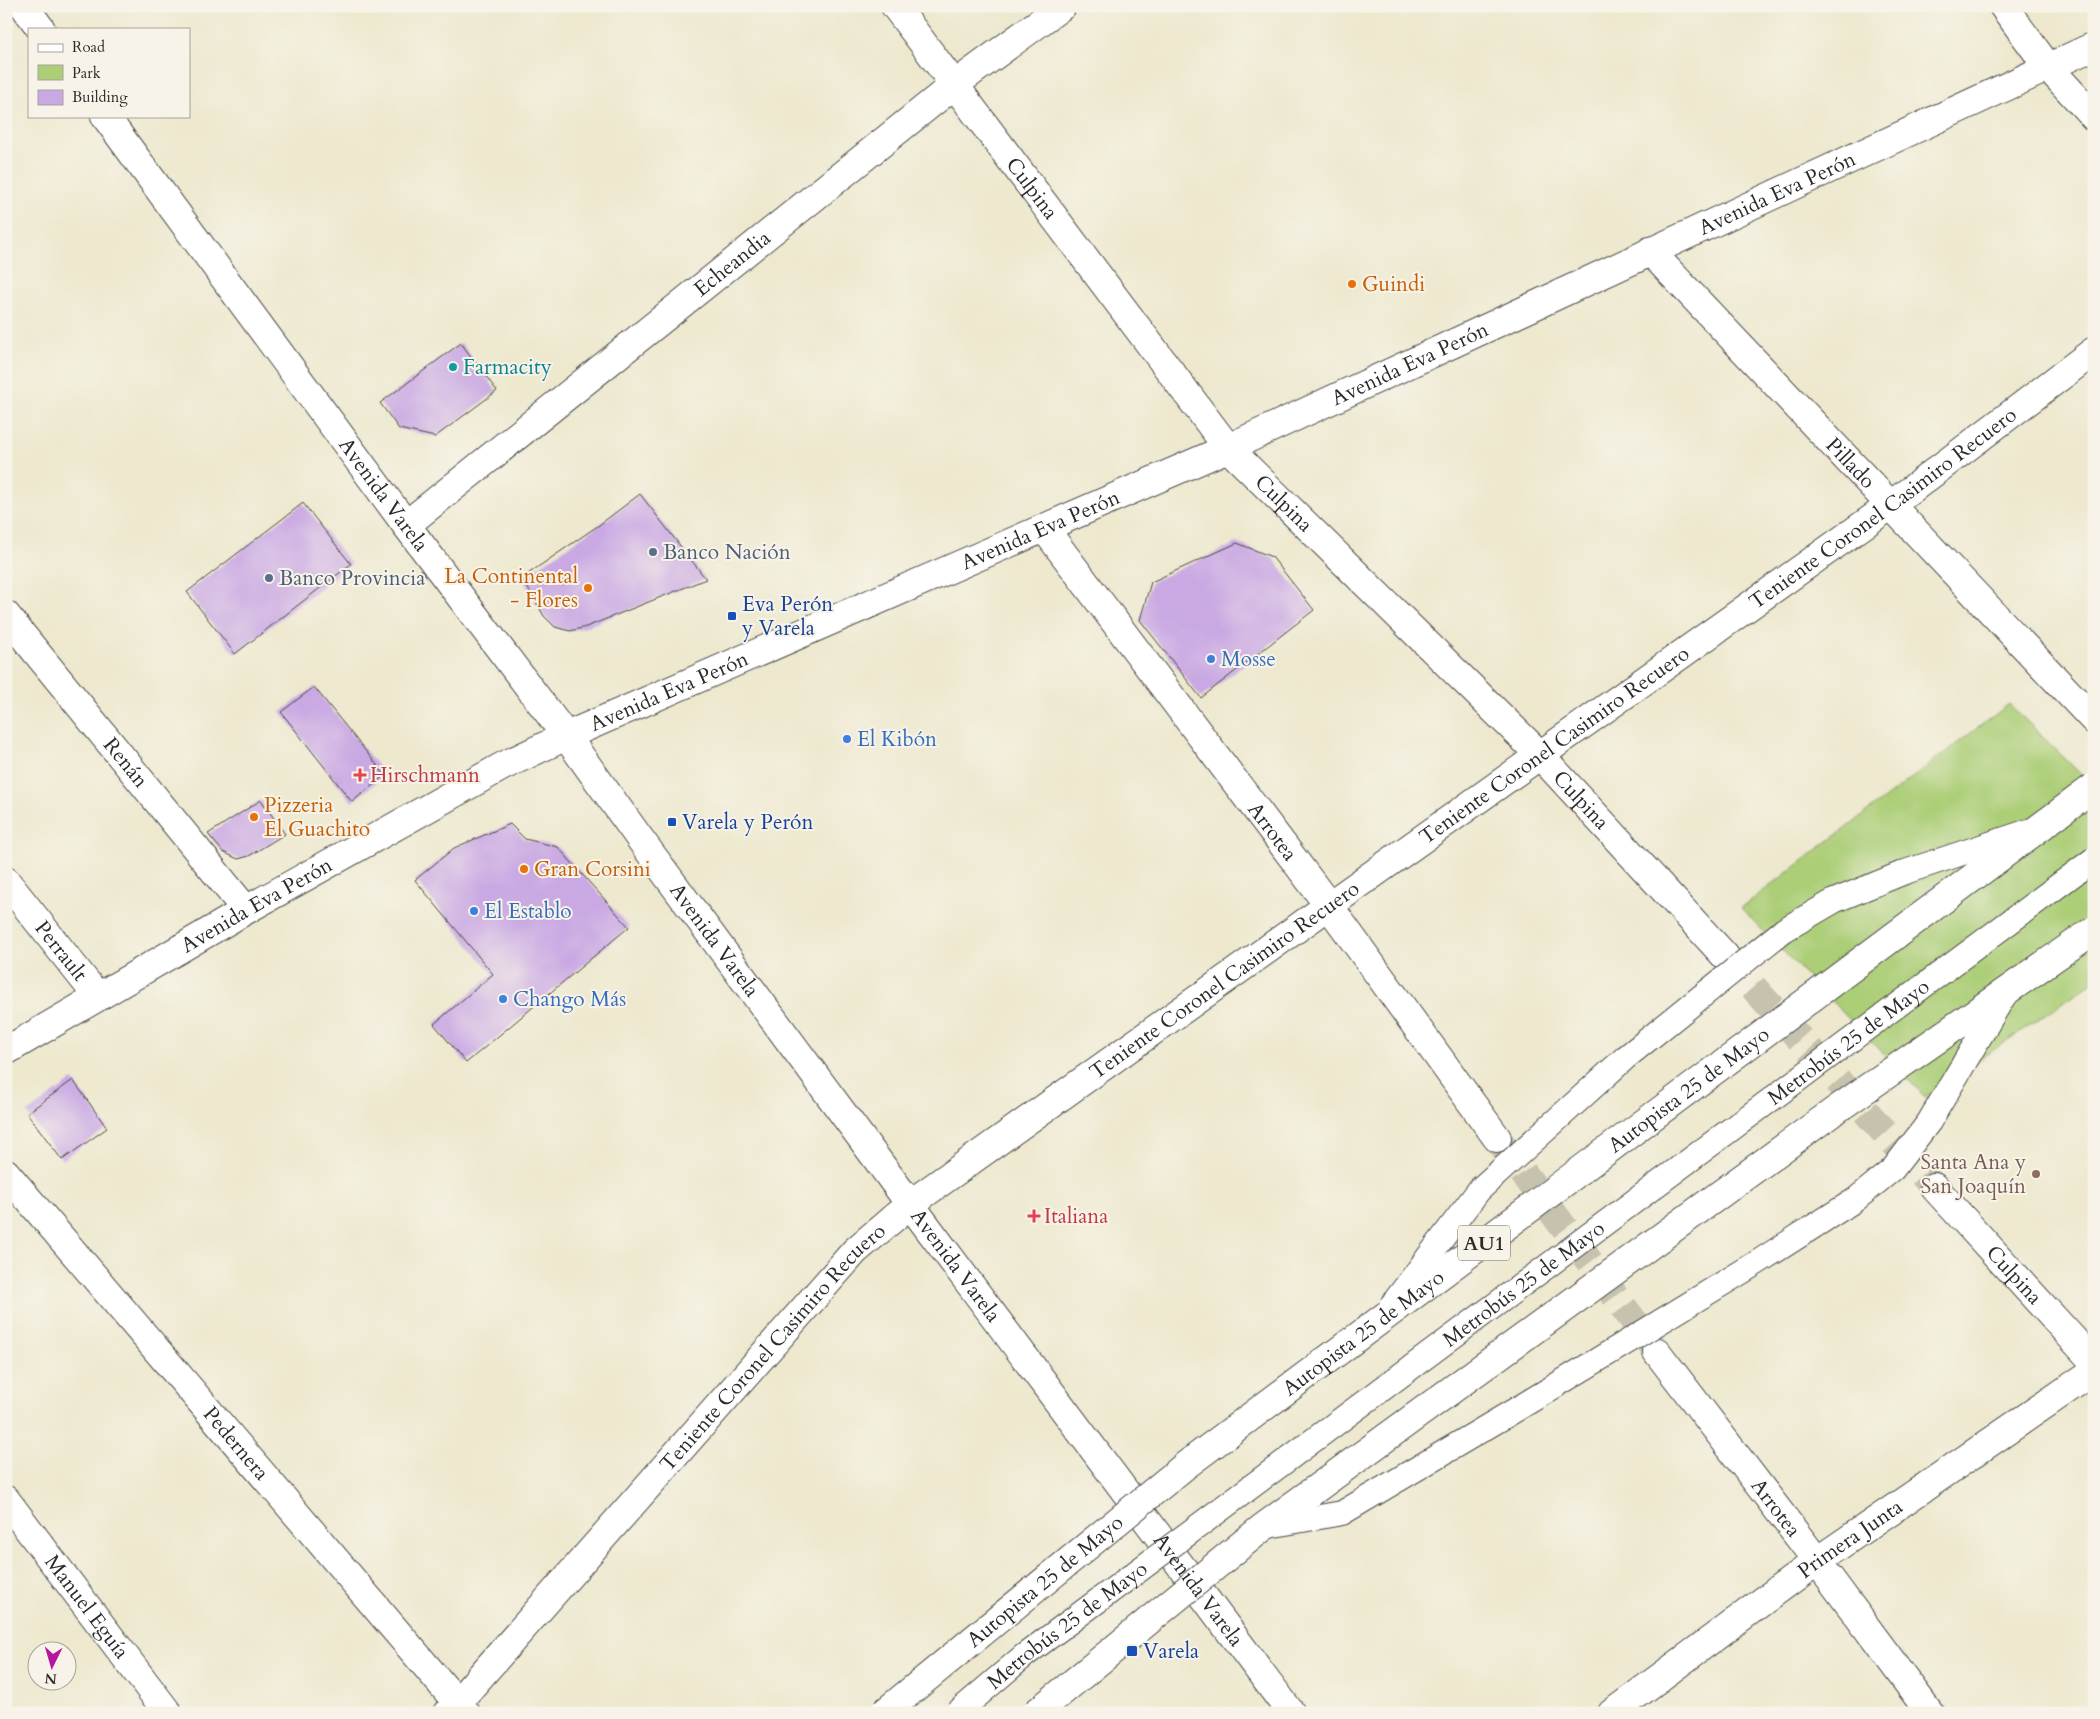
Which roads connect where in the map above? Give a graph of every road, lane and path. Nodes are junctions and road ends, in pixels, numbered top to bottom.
1 (24, 6) edge
2 (895, 6) edge
3 (1062, 6) edge
4 (2003, 6) edge
5 (39, 28) edge
6 (2094, 46) edge
7 (2048, 67) junction
8 (954, 85) junction
9 (2094, 117) edge
10 (106, 118) edge
11 (1650, 250) junction
12 (2094, 351) edge
13 (1228, 448) junction
14 (1891, 505) junction
15 (406, 525) junction
16 (1044, 528) junction
17 (6, 615) edge
18 (2094, 720) edge
19 (566, 736) junction
20 (1539, 754) junction
21 (2094, 787) edge
22 (2040, 827) junction
23 (2094, 859) edge
24 (6, 881) edge
25 (1329, 906) junction
26 (246, 910) junction
27 (2094, 930) edge
28 (1725, 956) tunnel mouth
29 (2008, 990) junction
30 (98, 997) junction
31 (6, 1051) edge
32 (1497, 1138) tunnel mouth
33 (6, 1173) edge
34 (1934, 1186) tunnel mouth
35 (910, 1204) junction
36 (1379, 1321) junction
37 (1657, 1352) tunnel mouth
38 (2094, 1362) edge
39 (2094, 1372) edge
40 (6, 1500) edge
41 (1262, 1528) junction
42 (1817, 1561) junction
43 (457, 1709) edge
44 (168, 1713) edge
45 (884, 1713) edge
46 (957, 1713) edge
47 (1036, 1713) edge
48 (1292, 1713) edge
49 (1612, 1713) edge
50 (1930, 1713) edge

1 - 5 main road
2 - 8 main road, Culpina
3 - 8 main road, Echeandia
4 - 7 main road
6 - 7 main road, Avenida Eva Perón
7 - 9 main road
7 - 11 main road, Avenida Eva Perón
8 - 13 main road, Culpina
8 - 15 main road, Echeandia
10 - 15 main road, Avenida Varela
11 - 13 main road, Avenida Eva Perón
11 - 14 main road, Pillado
12 - 14 main road, Teniente Coronel Casimiro Recuero
13 - 16 main road, Avenida Eva Perón
13 - 20 main road, Culpina
14 - 18 main road, Pillado
14 - 20 main road, Teniente Coronel Casimiro Recuero
15 - 19 main road, Avenida Varela
16 - 19 main road, Avenida Eva Perón
16 - 25 main road, Arrotea
17 - 26 main road, Renán
19 - 26 main road, Avenida Eva Perón
19 - 35 main road, Avenida Varela
20 - 25 main road, Teniente Coronel Casimiro Recuero
20 - 28 main road, Culpina
21 - 22 main road, Autopista 25 de Mayo / AU1, bridge
22 - 36 main road, Autopista 25 de Mayo / AU1, bridge
22 - 36 lane, bridge
23 - 46 lane, Metrobús 25 de Mayo, bridge
24 - 30 main road, Perrault
25 - 32 main road, Arrotea
25 - 35 main road, Teniente Coronel Casimiro Recuero
26 - 30 main road, Avenida Eva Perón
27 - 29 main road, bridge
29 - 41 main road, bridge
29 - 41 lane, bridge
30 - 31 main road, Avenida Eva Perón
33 - 43 main road, Pedernera
34 - 38 main road, Culpina
35 - 43 main road, Teniente Coronel Casimiro Recuero
35 - 48 main road, Avenida Varela
36 - 45 main road, Autopista 25 de Mayo / AU1, bridge
37 - 42 main road, Arrotea
39 - 42 main road, Primera Junta
40 - 44 main road, Manuel Eguía
41 - 47 main road, bridge
42 - 49 main road, Primera Junta
42 - 50 main road, Arrotea

